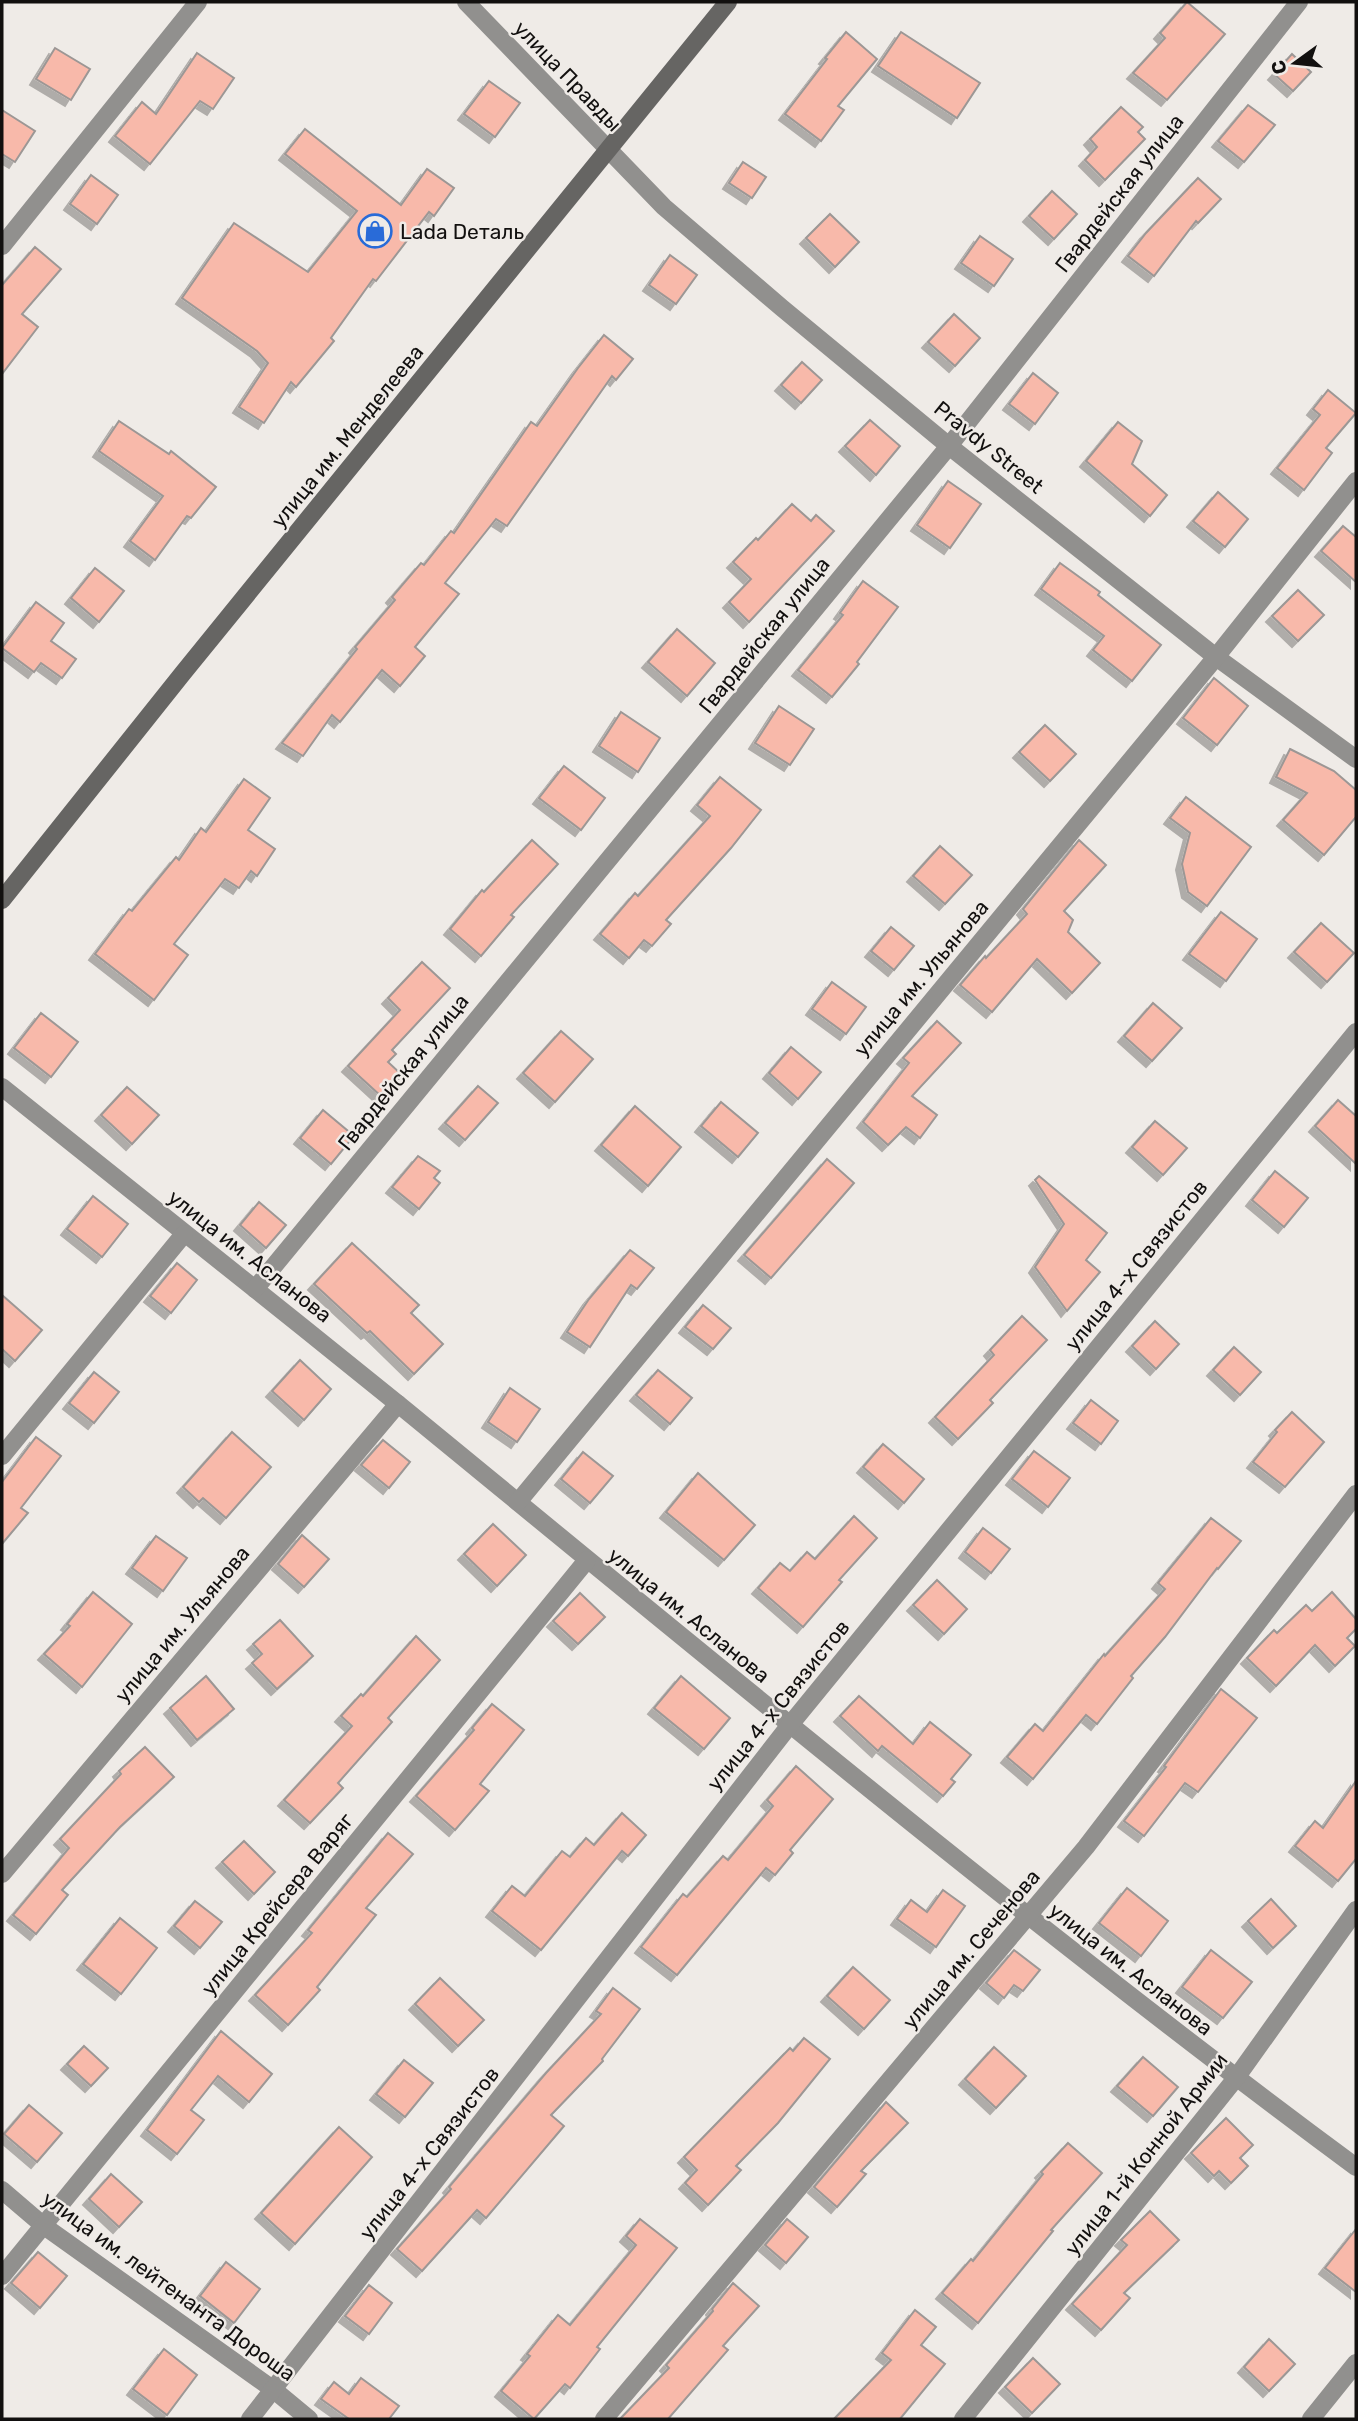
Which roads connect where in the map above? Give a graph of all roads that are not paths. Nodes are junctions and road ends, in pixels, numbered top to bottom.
1 (198, 2) edge
2 (466, 2) edge
3 (729, 2) edge
4 (1299, 2) edge
5 (609, 151) junction
6 (2, 246) edge
7 (949, 446) junction
8 (1356, 481) edge
9 (1216, 657) junction
10 (1356, 759) edge
11 (2, 900) edge
12 (1356, 1032) edge
13 (2, 1087) edge
14 (184, 1234) junction
15 (255, 1289) junction
16 (398, 1404) junction
17 (2, 1456) edge
18 (1356, 1494) edge
19 (518, 1502) junction
20 (586, 1560) junction
21 (789, 1726) junction
22 (2, 1874) edge
23 (1356, 1910) edge
24 (1027, 1917) junction
25 (1236, 2078) junction
26 (1356, 2167) edge
27 (2, 2190) edge
28 (44, 2226) junction
29 (2, 2276) edge
30 (1356, 2362) edge
31 (274, 2390) junction
32 (250, 2419) edge
33 (309, 2419) edge
34 (604, 2419) edge
35 (963, 2419) edge
36 (1311, 2419) edge

1 - 6 street
2 - 5 street, улица Правды
3 - 5 main road, улица им. Менделеева
4 - 7 street, Гвардейская улица
5 - 7 street, Pravdy Street
5 - 11 main road, улица им. Менделеева
7 - 9 street, Pravdy Street
7 - 15 street, Гвардейская улица
8 - 9 street, улица им. Ульянова
9 - 10 street, Pravdy Street
9 - 19 street, улица им. Ульянова
12 - 21 street, улица 4-х Связистов
13 - 14 street, улица им. Асланова
14 - 15 street, улица им. Асланова
14 - 17 street
15 - 16 street, улица им. Асланова
16 - 19 street, улица им. Асланова
16 - 22 street, улица им. Ульянова
18 - 24 street, улица им. Сеченова
19 - 20 street, улица им. Асланова
20 - 21 street, улица им. Асланова
20 - 28 street, улица Крейсера Варяг
21 - 24 street, улица им. Асланова
21 - 31 street, улица 4-х Связистов
23 - 25 street, улица 1-й Конной Армии
24 - 25 street, улица им. Асланова
24 - 34 street, улица им. Сеченова
25 - 26 street, улица им. Асланова
25 - 35 street, улица 1-й Конной Армии
27 - 28 street, улица им. лейтенанта Дороша
28 - 29 street, улица Крейсера Варяг
28 - 31 street, улица им. лейтенанта Дороша
30 - 36 street
31 - 32 street, улица 4-х Связистов
31 - 33 street, улица им. лейтенанта Дороша

